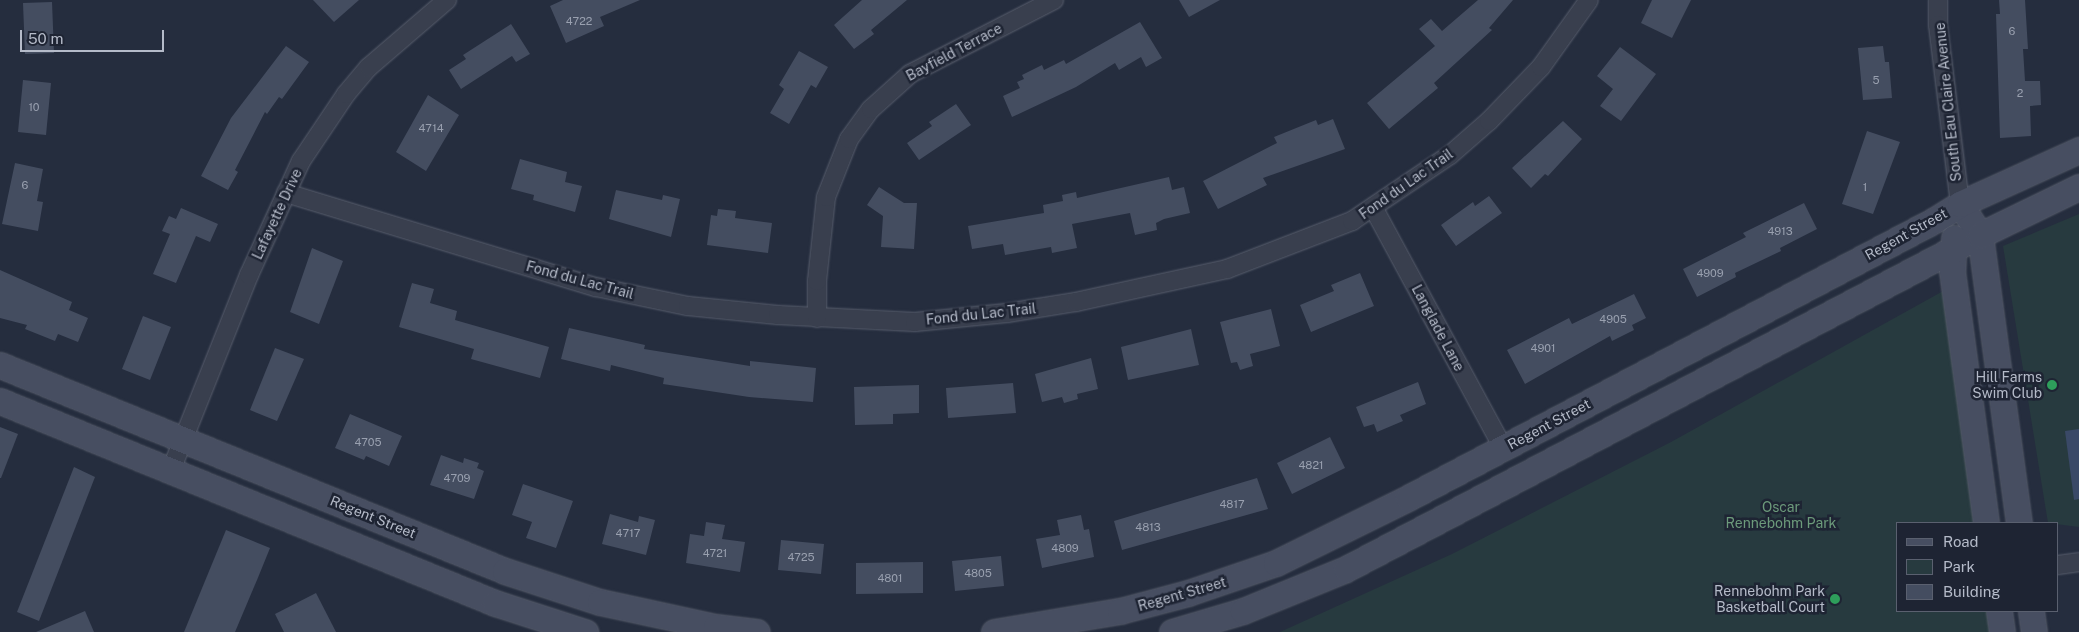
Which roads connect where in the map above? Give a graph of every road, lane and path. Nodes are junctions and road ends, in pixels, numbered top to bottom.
1 (447, 0) edge
2 (1054, 0) edge
3 (1589, 0) edge
4 (1938, 0) edge
5 (2079, 150) edge
6 (2079, 187) edge
7 (286, 193) junction
8 (1960, 204) junction
9 (1374, 208) junction
10 (1980, 235) junction
11 (1951, 251) junction
12 (817, 318) junction
13 (0, 365) edge
14 (0, 401) edge
15 (183, 439) junction
16 (1503, 448) junction
17 (170, 470) junction
18 (1518, 477) junction
19 (1986, 522) edge
20 (2019, 522) edge
21 (2079, 562) edge
22 (2059, 565) edge
23 (1999, 612) edge
24 (2031, 612) edge
25 (585, 632) edge
26 (757, 632) edge
27 (994, 632) edge
28 (1172, 632) edge
29 (2002, 632) edge
30 (2034, 632) edge

1 - 7 street, Lafayette Drive
2 - 12 street, Bayfield Terrace
3 - 9 street, Fond du Lac Trail
4 - 8 street, South Eau Claire Avenue
5 - 8 street, Regent Street
6 - 10 street
7 - 12 street, Fond du Lac Trail
7 - 15 street, Lafayette Drive
8 - 10 street
8 - 11 street
8 - 16 street, Regent Street
9 - 12 street, Fond du Lac Trail
9 - 16 street, Langlade Lane
10 - 11 street
10 - 20 street
11 - 18 street
11 - 19 street
13 - 15 street, Regent Street
14 - 17 street
15 - 17 street, Lafayette Drive
15 - 26 street, Regent Street
16 - 18 street
16 - 27 street, Regent Street
17 - 25 street
18 - 28 street
21 - 22 street
23 - 29 street
24 - 30 street

